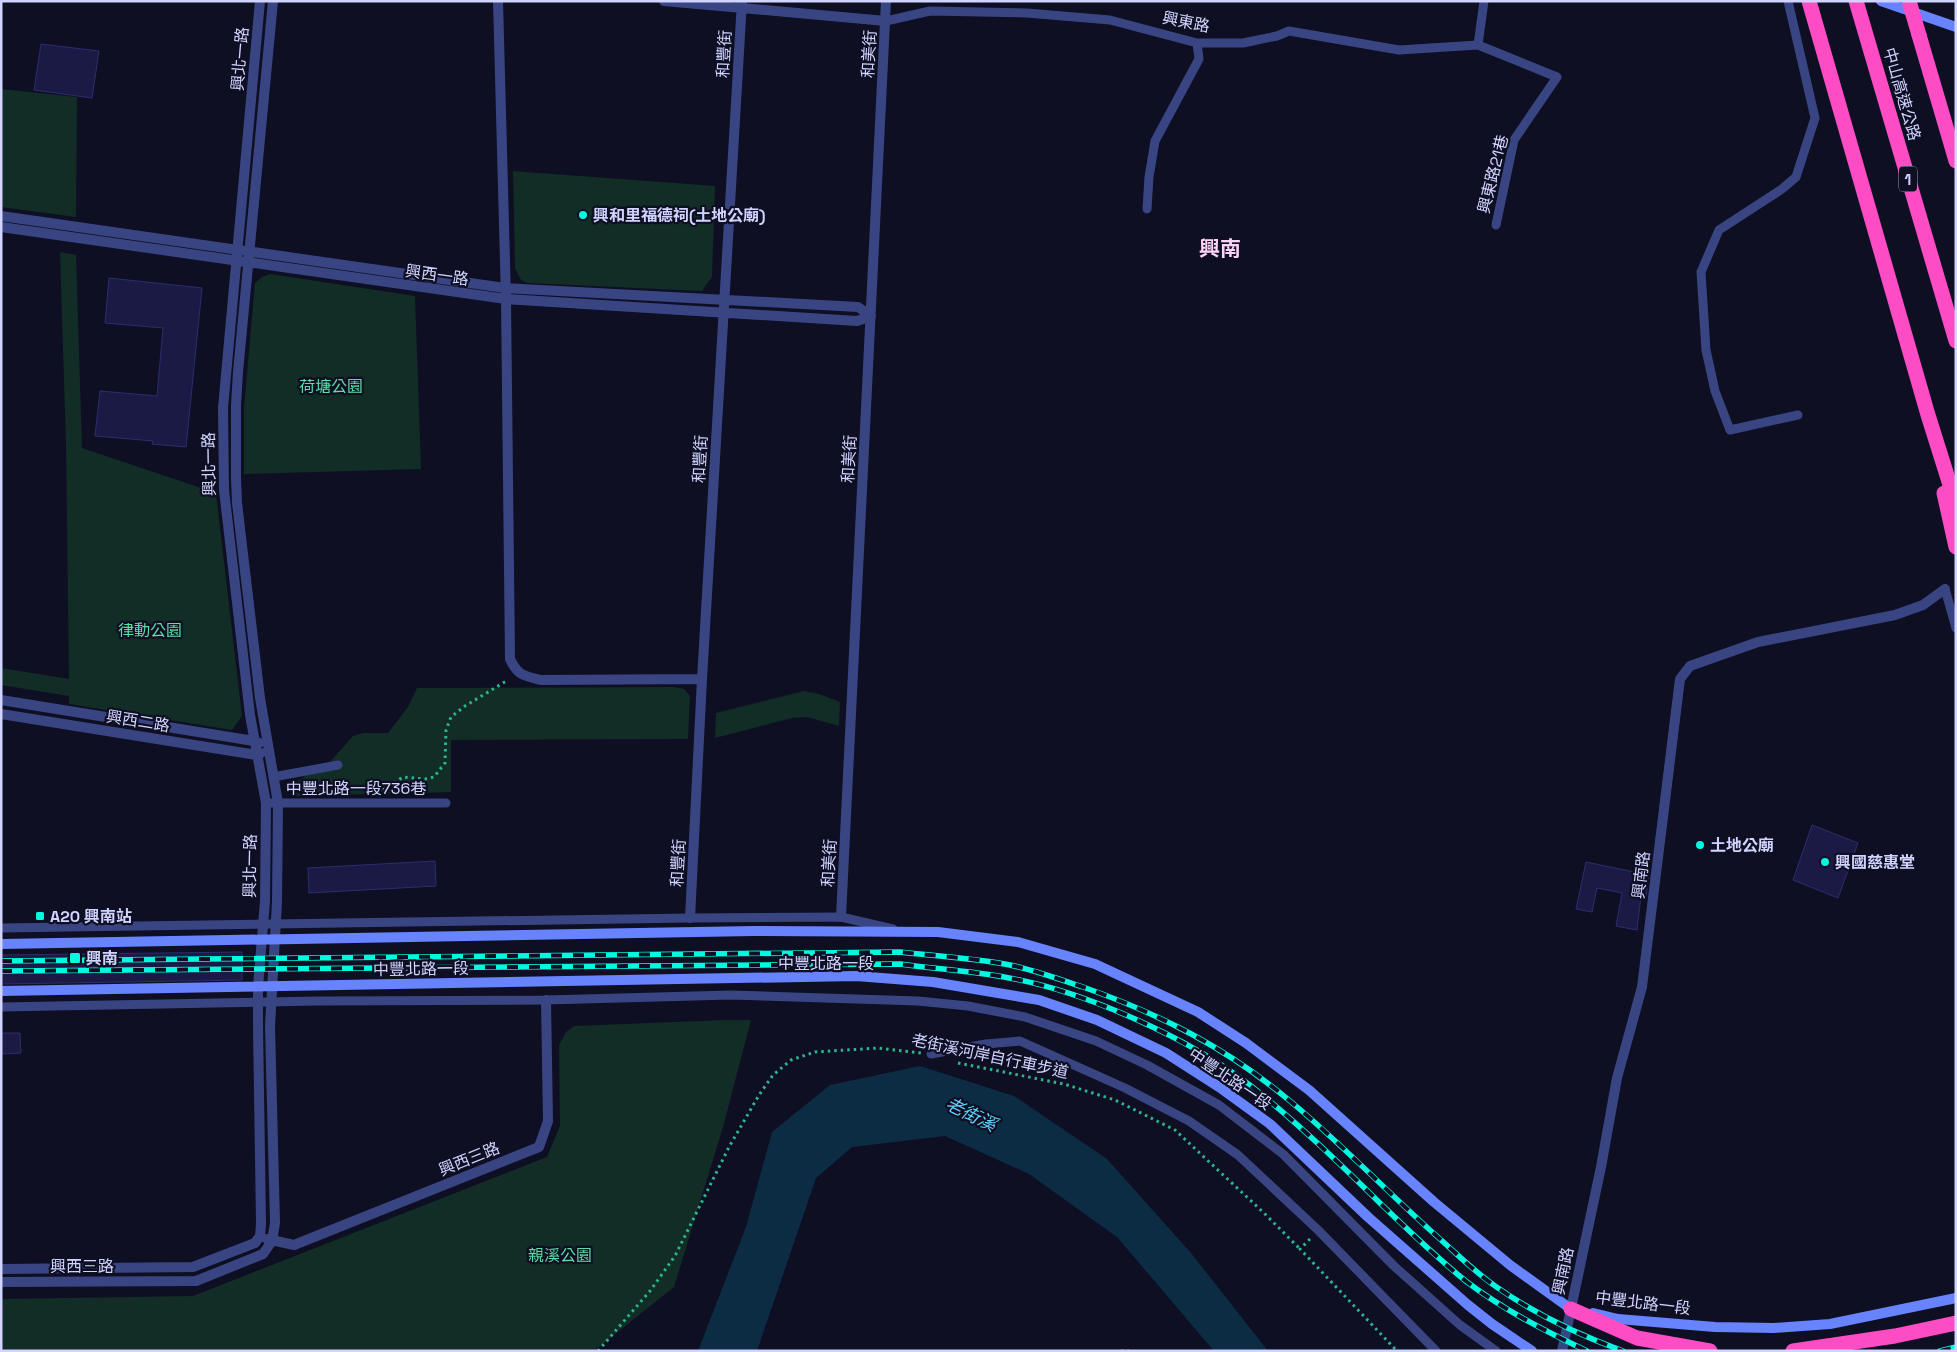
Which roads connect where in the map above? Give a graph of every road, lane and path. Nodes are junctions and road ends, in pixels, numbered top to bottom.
1 (260, 1) edge
2 (273, 1) edge
3 (498, 1) edge
4 (664, 1) edge
5 (886, 1) edge
6 (1484, 1) edge
7 (1788, 1) edge
8 (1856, 1) edge
9 (1882, 1) edge
10 (1909, 1) edge
11 (742, 5) edge
12 (1810, 8) edge
13 (886, 21) junction
14 (1956, 28) edge
15 (1197, 43) junction
16 (1478, 45) junction
17 (1956, 162) edge
18 (1147, 209) dead end
19 (1, 216) edge
20 (1496, 225) dead end
21 (1, 227) edge
22 (238, 250) junction
23 (250, 252) junction
24 (237, 261) junction
25 (249, 263) junction
26 (505, 288) junction
27 (506, 300) junction
28 (724, 300) junction
29 (724, 312) junction
30 (871, 316) junction
31 (1956, 341) edge
32 (1798, 414) dead end
33 (1928, 415) junction
34 (1956, 504) edge
35 (1956, 547) edge
36 (1944, 589) joint
37 (1956, 628) edge
38 (520, 673) junction
39 (702, 679) junction
40 (1, 700) edge
41 (1, 714) edge
42 (254, 741) junction
43 (269, 749) junction
44 (257, 755) junction
45 (338, 765) dead end
46 (273, 777) junction
47 (382, 790) dead end
48 (266, 803) junction
49 (278, 803) junction
50 (446, 803) dead end
51 (841, 917) junction
52 (690, 918) junction
53 (276, 925) junction
54 (264, 926) junction
55 (1, 928) edge
56 (903, 931) junction
57 (262, 940) junction
58 (275, 940) junction
59 (1, 944) edge
60 (258, 987) junction
61 (272, 987) junction
62 (1, 991) edge
63 (546, 1000) junction
64 (258, 1003) junction
65 (271, 1003) junction
66 (1, 1006) edge
67 (931, 1054) junction
68 (1318, 1230) junction
69 (260, 1236) junction
70 (272, 1241) junction
71 (1300, 1250) junction
72 (1, 1269) edge
73 (1, 1282) edge
74 (1956, 1298) edge
75 (1571, 1309) junction
76 (1956, 1323) edge
77 (598, 1351) edge
78 (1121, 1351) edge
79 (1129, 1351) edge
80 (1397, 1351) edge
81 (1436, 1351) edge
82 (1496, 1351) edge
83 (1532, 1351) edge
84 (1562, 1351) edge
85 (1710, 1351) edge
86 (1793, 1351) edge

1 - 22 street, 興北一路
2 - 23 street
3 - 26 street
4 - 11 street, 興東路
5 - 13 street, 和美街
6 - 16 lane
7 - 32 lane
8 - 31 highway, 中山高速公路 / 1
9 - 14 main road
10 - 17 highway, 中山高速公路, bridge
11 - 13 street, 興東路
11 - 28 street, 和豐街
12 - 33 highway
13 - 15 lane, 興東路
13 - 30 street, 和美街
15 - 16 lane, 興東路
15 - 18 lane
16 - 20 lane, 興東路21巷
19 - 22 street
21 - 24 street, 興西一路
22 - 23 street
22 - 24 street, 興北一路
23 - 25 street
23 - 26 street
24 - 25 street, 興西一路
24 - 42 street, 興北一路
25 - 27 street, 興西一路
25 - 43 street
26 - 27 street
26 - 28 street
27 - 29 street, 興西一路
27 - 38 street
28 - 29 street, 和豐街
28 - 30 street
29 - 30 street, 興西一路
29 - 39 street, 和豐街
30 - 51 street, 和美街
33 - 34 highway
33 - 35 highway
36 - 37 lane
36 - 75 street, 興南路
38 - 39 street
38 - 47 path
39 - 52 street, 和豐街
40 - 42 street
41 - 44 street, 興西二路
42 - 43 street
42 - 44 street, 興北一路
43 - 44 street
43 - 46 street
44 - 48 street, 興北一路
45 - 46 lane
46 - 49 street
48 - 49 lane, 中豐北路一段736巷
48 - 54 street, 興北一路
49 - 50 lane, 中豐北路一段736巷
49 - 53 street
51 - 52 lane, 中豐北路一段
51 - 56 lane, 中豐北路一段
52 - 53 lane, 中豐北路一段
53 - 54 lane, 中豐北路一段
53 - 58 street
54 - 55 lane, 中豐北路一段
54 - 57 street, 興北一路
56 - 58 main road, 中豐北路一段
56 - 75 main road, 中豐北路一段
57 - 58 main road, 中豐北路一段
57 - 59 main road, 中豐北路一段
57 - 60 street, 興北一路
58 - 61 street
60 - 61 main road, 中豐北路一段
60 - 62 main road, 中豐北路一段
60 - 64 street
61 - 65 street
61 - 83 main road, 中豐北路一段
63 - 65 lane, 中豐北路一段
63 - 70 street, 興西三路
63 - 82 lane, 中豐北路一段
64 - 65 lane, 中豐北路一段
64 - 66 lane, 中豐北路一段
64 - 69 street
65 - 70 street
67 - 68 lane
67 - 71 path, 老街溪河岸自行車步道
67 - 77 path, 老街溪河岸自行車步道
68 - 71 path
68 - 81 lane
69 - 70 street, 興西三路
69 - 72 street, 興西三路
70 - 73 street, 興西三路
71 - 80 path, 老街溪河岸自行車步道
74 - 75 main road, 中豐北路一段
75 - 84 street, 興南路
75 - 85 highway
76 - 86 highway
78 - 79 path

